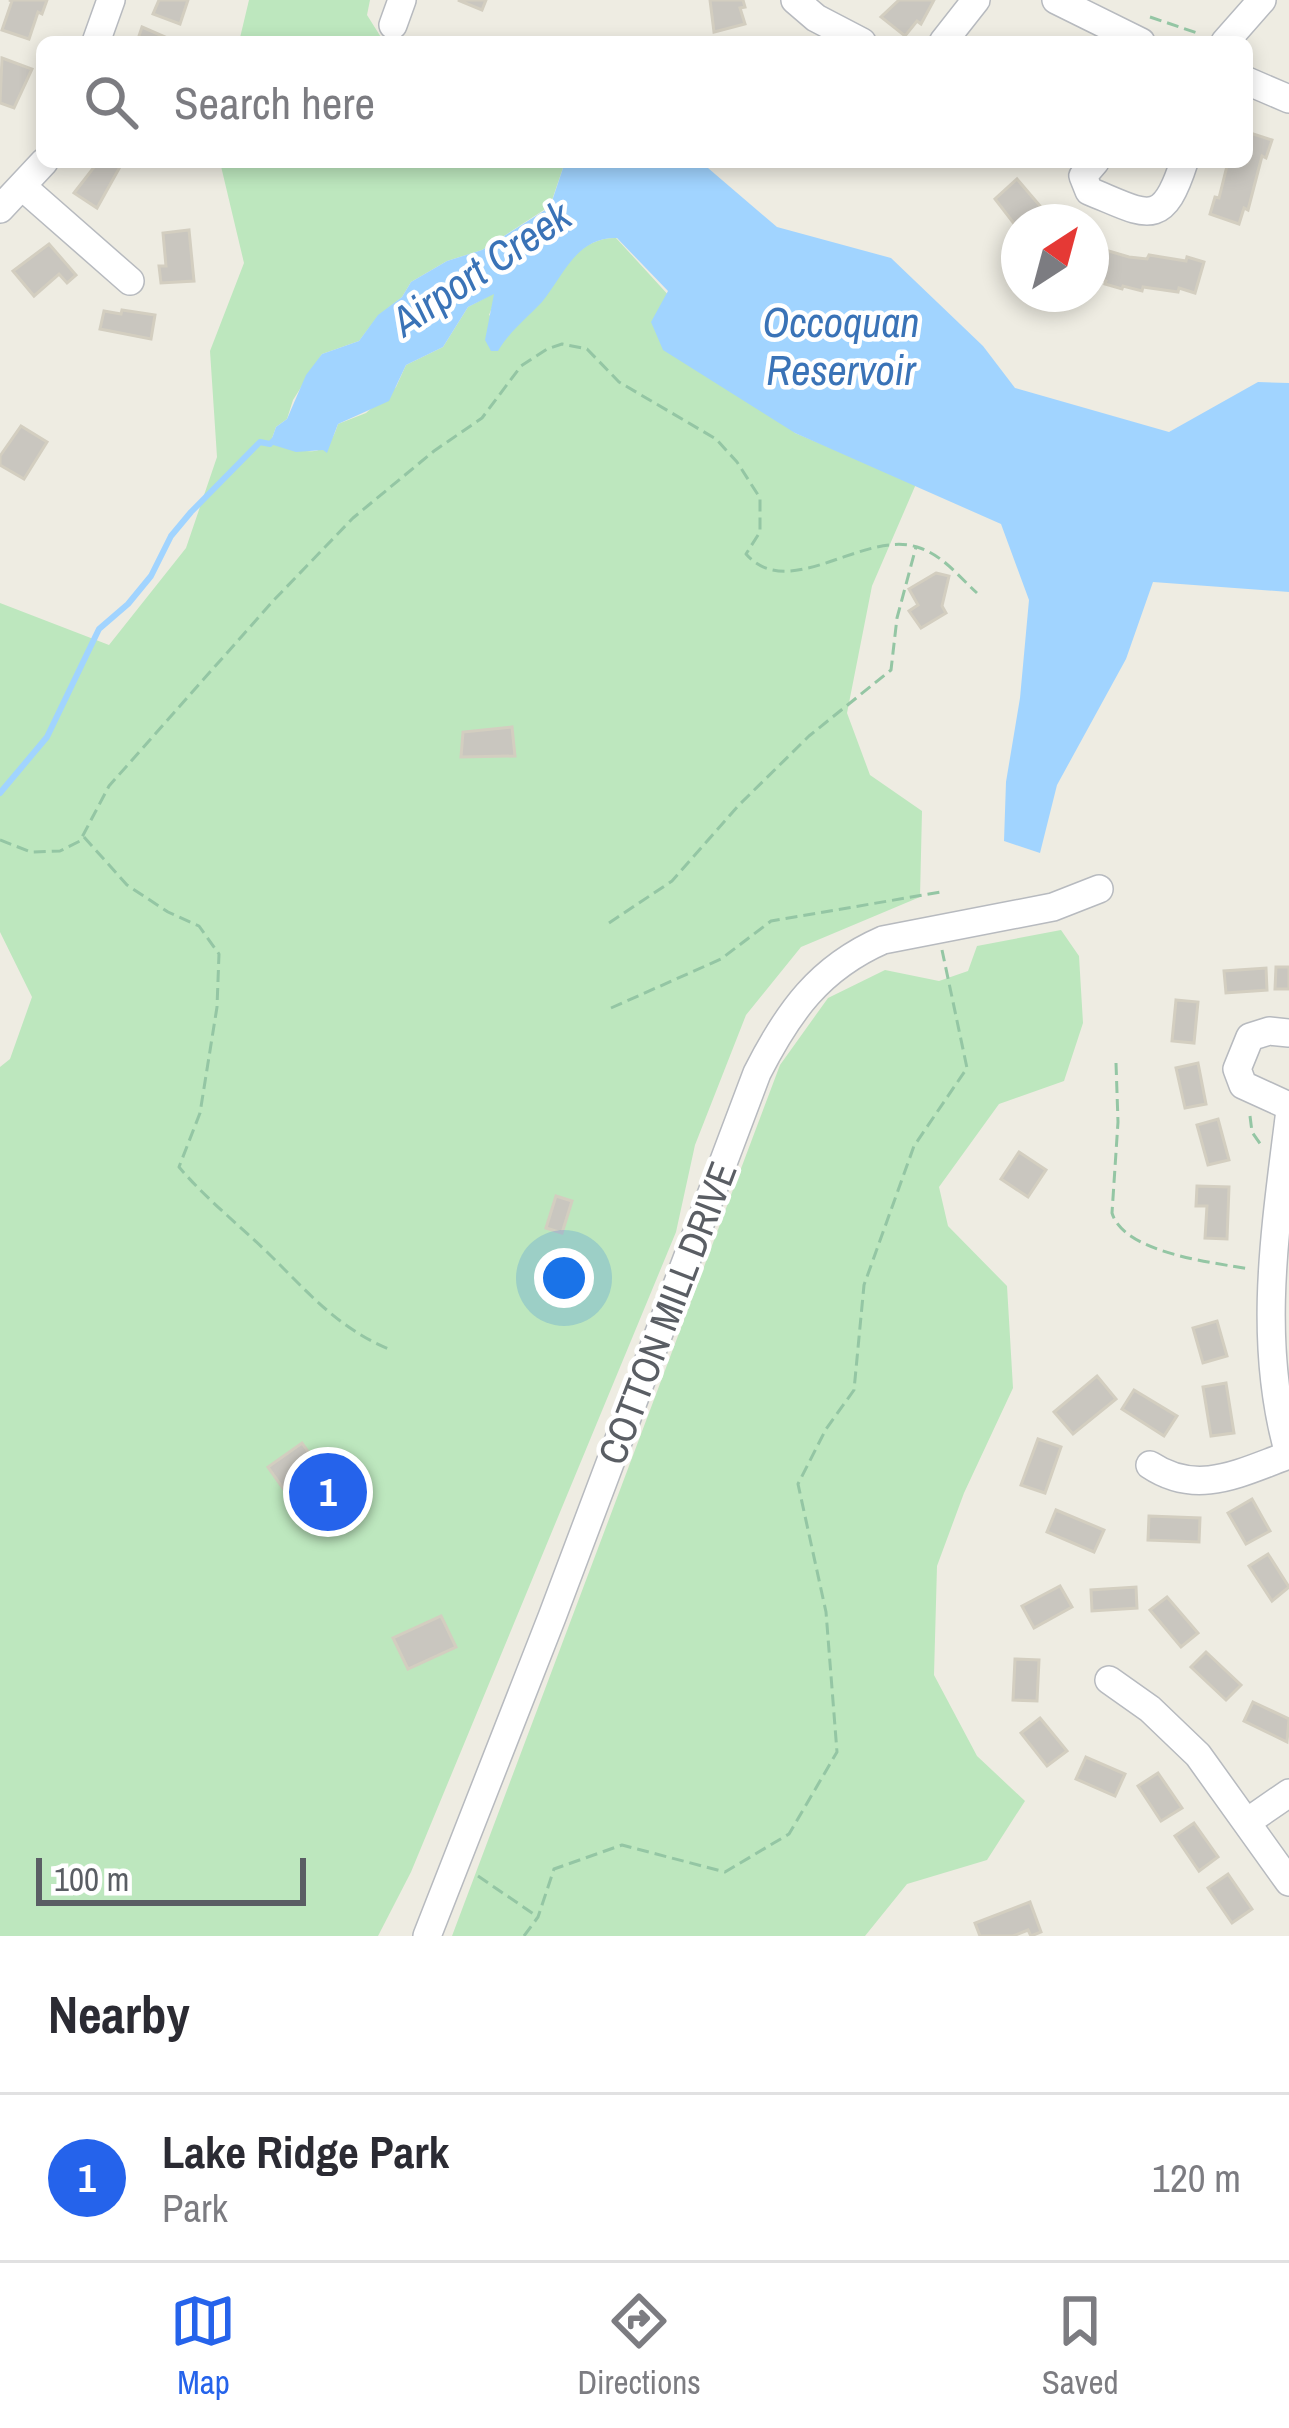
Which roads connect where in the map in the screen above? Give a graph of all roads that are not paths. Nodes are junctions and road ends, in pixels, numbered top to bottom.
1 (111, 0) edge
2 (795, 0) edge
3 (976, 0) edge
4 (1056, 0) edge
5 (1262, 0) edge
6 (1146, 30) edge
7 (97, 36) edge
8 (850, 36) edge
9 (948, 36) edge
10 (1216, 36) edge
11 (1253, 84) edge
12 (1289, 99) edge
13 (39, 168) edge
14 (1090, 168) edge
15 (1182, 168) edge
16 (24, 188) junction
17 (0, 209) edge
18 (130, 281) dead end
19 (1099, 889) dead end
20 (1289, 1033) edge
21 (1289, 1106) edge
22 (1289, 1118) edge
23 (1289, 1454) edge
24 (1150, 1466) dead end
25 (1109, 1680) dead end
26 (1289, 1793) edge
27 (1247, 1822) junction
28 (1289, 1882) edge
29 (427, 1936) edge

1 - 7 street
2 - 8 street
3 - 9 street
4 - 6 street
5 - 10 street
11 - 12 street
13 - 16 street
14 - 15 street
16 - 17 street
16 - 18 street
19 - 29 street, COTTON MILL DRIVE
20 - 21 street
22 - 23 street
23 - 24 street
25 - 27 street
26 - 27 street
27 - 28 street

